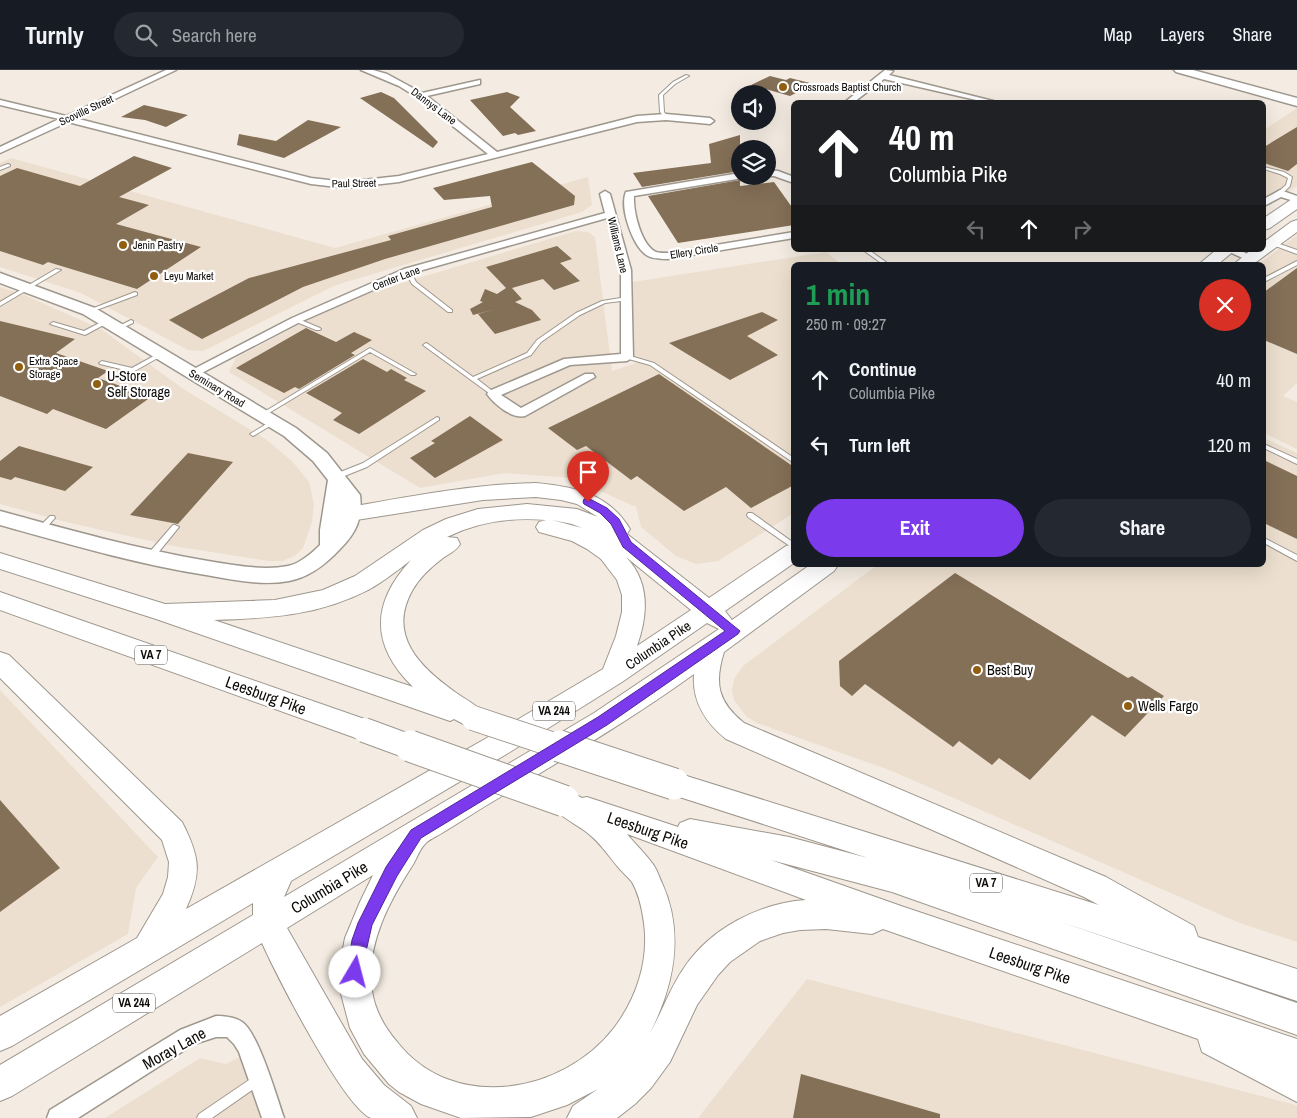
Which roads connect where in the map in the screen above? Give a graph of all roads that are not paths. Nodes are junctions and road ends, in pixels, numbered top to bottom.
1 (172, 70) edge
2 (365, 70) edge
3 (891, 70) edge
4 (1180, 70) edge
5 (687, 76) dead end
6 (882, 76) junction
7 (477, 82) dead end
8 (422, 95) junction
9 (851, 100) edge
10 (984, 100) edge
11 (0, 102) edge
12 (1297, 102) edge
13 (666, 117) junction
14 (67, 119) junction
15 (710, 121) dead end
16 (0, 150) edge
17 (495, 155) junction
18 (8, 166) dead end
19 (0, 169) edge
20 (1266, 169) edge
21 (776, 173) edge
22 (731, 177) edge
23 (791, 179) edge
24 (1280, 193) junction
25 (605, 194) dead end
26 (1297, 198) edge
27 (1266, 201) edge
28 (1297, 202) edge
29 (611, 214) junction
30 (1266, 224) edge
31 (1297, 225) edge
32 (791, 236) edge
33 (1266, 247) edge
34 (869, 252) edge
35 (1226, 252) edge
36 (1297, 252) edge
37 (1258, 253) edge
38 (884, 262) edge
39 (1211, 262) edge
40 (1297, 263) edge
41 (58, 270) dead end
42 (408, 271) junction
43 (0, 278) edge
44 (1266, 279) edge
45 (28, 288) junction
46 (135, 294) dead end
47 (627, 299) junction
48 (0, 304) edge
49 (450, 310) dead end
50 (89, 312) junction
51 (296, 320) junction
52 (53, 324) dead end
53 (119, 324) junction
54 (318, 329) dead end
55 (426, 345) dead end
56 (161, 354) junction
57 (628, 357) junction
58 (102, 363) dead end
59 (192, 373) junction
60 (413, 374) dead end
61 (589, 377) dead end
62 (473, 379) junction
63 (494, 394) junction
64 (267, 419) junction
65 (437, 419) dead end
66 (253, 434) dead end
67 (1266, 447) edge
68 (791, 458) edge
69 (1297, 462) edge
70 (336, 479) junction
71 (350, 514) junction
72 (750, 515) dead end
73 (0, 518) edge
74 (175, 527) dead end
75 (1266, 541) edge
76 (627, 544) junction
77 (330, 545) junction
78 (791, 545) edge
79 (791, 554) edge
80 (150, 557) junction
81 (1297, 558) edge
82 (0, 561) edge
83 (823, 567) edge
84 (0, 601) edge
85 (710, 610) junction
86 (165, 613) junction
87 (724, 639) junction
88 (0, 662) edge
89 (613, 675) junction
90 (472, 718) junction
91 (615, 825) junction
92 (416, 834) junction
93 (280, 872) junction
94 (901, 921) junction
95 (268, 924) junction
96 (148, 948) junction
97 (1219, 958) junction
98 (1297, 985) edge
99 (1146, 1004) junction
100 (1297, 1019) edge
101 (0, 1034) edge
102 (1297, 1056) edge
103 (259, 1078) junction
104 (0, 1084) edge
105 (1297, 1085) edge
106 (58, 1118) edge
107 (203, 1118) edge
108 (273, 1118) edge
109 (399, 1118) edge
110 (585, 1118) edge

1 - 14 street, Scoville Street
2 - 8 street, Dannys Lane
3 - 6 street
4 - 12 street
5 - 13 lane
6 - 9 street
6 - 10 street
7 - 8 street
8 - 17 street, Dannys Lane
11 - 14 street, Paul Street
13 - 15 street, Paul Street
13 - 17 street, Paul Street
14 - 16 street, Scoville Street
14 - 17 street, Paul Street
18 - 19 lane
20 - 24 lane
21 - 23 street
22 - 32 street, Ellery Circle
24 - 26 street
24 - 27 street
25 - 29 street, Williams Lane
28 - 30 main road
29 - 42 street, Center Lane
29 - 47 street, Williams Lane
31 - 33 main road
34 - 38 lane
35 - 39 main road
36 - 37 lane
40 - 44 lane
41 - 45 lane
42 - 49 lane
42 - 51 street, Center Lane
43 - 45 street, Seminary Road
45 - 48 lane
45 - 50 street, Seminary Road
46 - 50 lane
47 - 57 street, Williams Lane
47 - 62 lane
50 - 53 street, Seminary Road
51 - 54 lane
51 - 59 street, Center Lane
52 - 53 lane
53 - 56 street, Seminary Road
55 - 62 lane
56 - 58 lane
56 - 59 street, Seminary Road
57 - 63 street
57 - 68 lane
59 - 64 street, Seminary Road
60 - 64 lane
61 - 63 street
62 - 63 lane
64 - 66 lane
64 - 70 street, Seminary Road
65 - 70 lane
67 - 69 lane
70 - 71 street, Seminary Road
70 - 77 street
71 - 76 main road
71 - 77 street
72 - 78 lane
73 - 80 street
74 - 80 lane
75 - 81 lane
76 - 85 main road
76 - 86 main road
77 - 80 street
79 - 85 main road, Columbia Pike / VA 244
82 - 86 main road, VA 7
83 - 87 main road, Columbia Pike / VA 244
84 - 91 main road, Leesburg Pike / VA 7, bridge
85 - 87 main road
85 - 89 main road, Columbia Pike / VA 244
86 - 90 main road, VA 7
87 - 92 main road, Columbia Pike / VA 244
87 - 97 main road
88 - 96 main road
89 - 90 main road
89 - 93 main road, Columbia Pike / VA 244
90 - 97 main road, VA 7, bridge
91 - 92 main road
91 - 94 main road, Leesburg Pike
91 - 100 main road
92 - 95 main road, Columbia Pike / VA 244
93 - 95 main road
93 - 96 main road, Columbia Pike / VA 244
94 - 99 main road, Leesburg Pike
94 - 110 main road
95 - 104 main road, Columbia Pike / VA 244
95 - 109 main road
96 - 101 main road, Columbia Pike / VA 244
97 - 98 main road, VA 7
99 - 102 main road, Leesburg Pike
99 - 105 main road
103 - 106 street, Moray Lane
103 - 107 lane
103 - 108 street, Moray Lane

